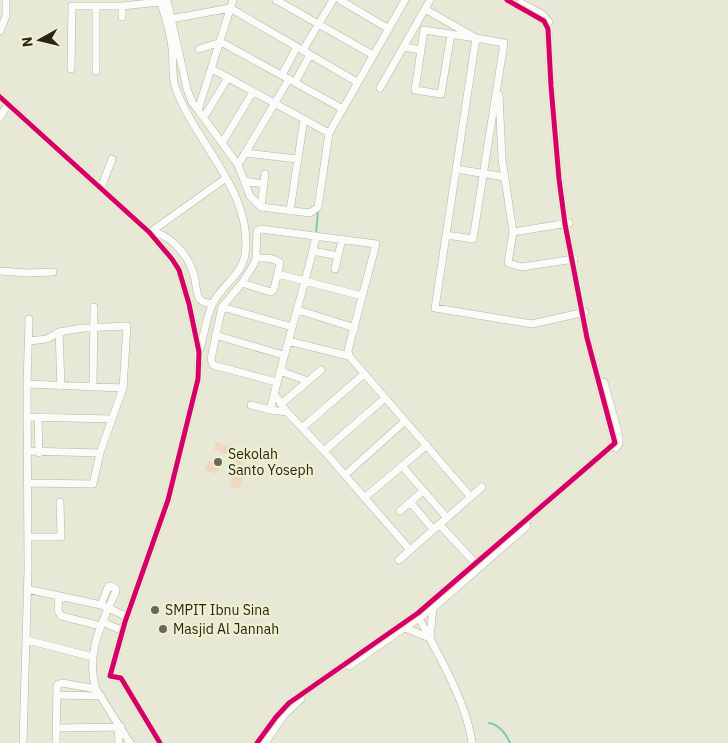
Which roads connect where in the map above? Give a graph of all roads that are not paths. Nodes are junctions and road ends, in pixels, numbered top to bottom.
1 (6, 0) edge
2 (233, 0) edge
3 (276, 0) edge
4 (333, 0) edge
5 (340, 0) edge
6 (405, 0) edge
7 (430, 0) edge
8 (507, 0) edge
9 (516, 0) edge
10 (162, 1) edge
11 (96, 6) junction
12 (122, 6) junction
13 (230, 8) junction
14 (425, 9) junction
15 (122, 17) dead end
16 (171, 19) junction
17 (319, 24) junction
18 (550, 28) junction
19 (389, 29) junction
20 (0, 31) edge
21 (451, 34) junction
22 (476, 38) junction
23 (221, 42) junction
24 (210, 46) junction
25 (404, 47) junction
26 (199, 48) dead end
27 (300, 49) junction
28 (421, 50) junction
29 (310, 55) junction
30 (373, 55) junction
31 (216, 57) junction
32 (71, 69) dead end
33 (212, 69) junction
34 (96, 71) dead end
35 (282, 74) junction
36 (228, 78) junction
37 (292, 81) junction
38 (498, 81) junction
39 (357, 82) junction
40 (380, 88) dead end
41 (253, 92) junction
42 (0, 96) edge
43 (8, 104) junction
44 (276, 104) junction
45 (343, 109) junction
46 (198, 110) junction
47 (0, 117) edge
48 (204, 117) junction
49 (304, 119) junction
50 (329, 134) junction
51 (222, 143) junction
52 (245, 153) junction
53 (112, 159) dead end
54 (297, 160) junction
55 (238, 165) junction
56 (456, 169) junction
57 (483, 173) junction
58 (265, 174) dead end
59 (505, 177) junction
60 (226, 178) junction
61 (245, 181) junction
62 (263, 184) junction
63 (101, 188) junction
64 (261, 207) junction
65 (290, 212) junction
66 (567, 223) junction
67 (151, 231) junction
68 (513, 232) junction
69 (446, 235) junction
70 (316, 236) junction
71 (342, 240) junction
72 (314, 251) junction
73 (338, 256) junction
74 (256, 258) junction
75 (573, 259) junction
76 (335, 269) dead end
77 (0, 271) edge
78 (53, 272) dead end
79 (278, 274) junction
80 (304, 280) junction
81 (242, 284) junction
82 (362, 296) junction
83 (212, 304) junction
84 (94, 307) dead end
85 (222, 307) junction
86 (298, 310) junction
87 (584, 312) junction
88 (29, 319) dead end
89 (93, 327) junction
90 (292, 327) junction
91 (355, 328) junction
92 (59, 332) junction
93 (215, 335) junction
94 (29, 341) junction
95 (288, 341) junction
96 (199, 352) junction
97 (284, 355) junction
98 (349, 356) junction
99 (321, 370) dead end
100 (280, 371) junction
101 (364, 374) junction
102 (308, 381) junction
103 (276, 382) junction
104 (27, 384) junction
105 (61, 386) junction
106 (93, 387) junction
107 (123, 388) junction
108 (275, 395) junction
109 (385, 398) junction
110 (281, 404) junction
111 (251, 405) dead end
112 (270, 410) junction
113 (287, 412) junction
114 (27, 417) junction
115 (38, 417) junction
116 (112, 420) junction
117 (405, 421) junction
118 (302, 428) junction
119 (427, 445) junction
120 (27, 451) junction
121 (324, 451) junction
122 (39, 453) junction
123 (100, 453) junction
124 (402, 466) junction
125 (345, 475) junction
126 (28, 483) junction
127 (482, 487) dead end
128 (423, 491) junction
129 (470, 496) junction
130 (364, 498) junction
131 (60, 502) dead end
132 (410, 502) junction
133 (400, 511) dead end
134 (446, 518) junction
135 (436, 527) junction
136 (28, 537) junction
137 (410, 550) junction
138 (399, 560) dead end
139 (478, 566) junction
140 (27, 589) junction
141 (60, 597) junction
142 (101, 605) junction
143 (433, 608) junction
144 (108, 609) junction
145 (418, 616) junction
146 (128, 617) junction
147 (102, 624) junction
148 (406, 628) junction
149 (123, 631) junction
150 (430, 638) junction
151 (27, 640) junction
152 (93, 656) junction
153 (99, 693) junction
154 (57, 695) junction
155 (120, 727) junction
156 (56, 728) junction
157 (23, 743) edge
158 (56, 743) edge
159 (119, 743) edge
160 (130, 743) edge
161 (160, 743) edge
162 (258, 743) edge
163 (265, 743) edge
164 (472, 743) edge

1 - 20 street
2 - 13 street
3 - 17 street
4 - 17 street
5 - 19 street
6 - 19 street
7 - 14 street
8 - 18 street
9 - 18 street
10 - 12 street
10 - 16 street
10 - 60 street
11 - 12 street
11 - 32 street
11 - 34 street
12 - 15 street
13 - 16 street
13 - 23 street
13 - 27 street
14 - 22 street
14 - 25 street
16 - 46 street
17 - 27 street
17 - 30 street
18 - 66 street
19 - 30 street
21 - 22 street
21 - 28 street
21 - 28 street
22 - 38 street
22 - 56 street
23 - 24 street
23 - 31 street
23 - 35 street
24 - 26 street
24 - 31 street
25 - 28 street
25 - 40 street
27 - 29 street
27 - 35 street
29 - 37 street
29 - 39 street
30 - 39 street
31 - 33 street
33 - 36 street
33 - 46 street
35 - 37 street
36 - 41 street
36 - 48 street
37 - 44 street
37 - 45 street
38 - 57 street
38 - 59 street
39 - 45 street
41 - 44 street
41 - 51 street
42 - 43 street
43 - 47 street
43 - 63 street
44 - 49 street
44 - 52 street
45 - 50 street
46 - 48 street
48 - 51 street
49 - 50 street
49 - 54 street
50 - 65 street
51 - 55 street
52 - 54 street
52 - 55 street
53 - 63 street
54 - 65 street
55 - 61 street
56 - 57 street
56 - 69 street
57 - 59 street
57 - 69 street
58 - 62 street
59 - 68 street
60 - 67 street
60 - 83 street
61 - 62 street
61 - 64 street
62 - 64 street
63 - 67 street
64 - 65 street
66 - 68 street
66 - 75 street
67 - 83 street
67 - 96 street
68 - 75 street
69 - 87 street
70 - 71 street
70 - 72 street
70 - 74 street
71 - 73 street
71 - 82 street
72 - 73 street
72 - 80 street
73 - 76 street
74 - 79 street
74 - 81 street
75 - 87 street
77 - 78 street
79 - 80 street
79 - 81 street
80 - 82 street
80 - 86 street
81 - 85 street
82 - 91 street
83 - 96 street
84 - 89 street
85 - 90 street
85 - 93 street
86 - 90 street
86 - 91 street
87 - 139 street
88 - 94 street
89 - 92 street
89 - 106 street
89 - 107 street
90 - 95 street
91 - 98 street
92 - 94 street
92 - 105 street
93 - 97 street
93 - 103 street
94 - 104 street
95 - 97 street
95 - 98 street
96 - 146 street
97 - 100 street
98 - 101 street
99 - 102 street
100 - 102 street
100 - 103 street
101 - 109 street
101 - 118 street
102 - 110 street
103 - 108 street
104 - 105 street
104 - 114 street
105 - 106 street
106 - 107 street
107 - 116 street
108 - 110 street
108 - 112 street
109 - 117 street
109 - 121 street
110 - 113 street
111 - 112 street
112 - 113 street
113 - 118 street
114 - 115 street
114 - 120 street
115 - 116 street
115 - 122 street
116 - 123 street
117 - 119 street
117 - 125 street
118 - 121 street
119 - 124 street
119 - 129 street
120 - 122 street
120 - 126 street
121 - 125 street
122 - 123 street
123 - 126 street
124 - 128 street
124 - 130 street
125 - 130 street
126 - 136 street
127 - 129 street
128 - 132 street
128 - 134 street
129 - 134 street
130 - 137 street
131 - 136 street
132 - 133 street
132 - 135 street
134 - 135 street
135 - 137 street
135 - 139 street
136 - 140 street
137 - 138 street
139 - 143 street
139 - 145 street
140 - 141 street
140 - 151 street
141 - 142 street
141 - 147 street
142 - 144 street
142 - 144 street
143 - 145 street
143 - 150 street
144 - 146 street
144 - 147 street
145 - 148 street
145 - 150 street
145 - 162 street
146 - 149 street
147 - 149 street
147 - 152 street
148 - 150 street
148 - 163 street
149 - 161 street
150 - 164 street
151 - 152 street
151 - 157 street
152 - 153 street
153 - 154 street
153 - 154 street
153 - 155 street
154 - 156 street
155 - 156 street
155 - 159 street
155 - 160 street
156 - 158 street

